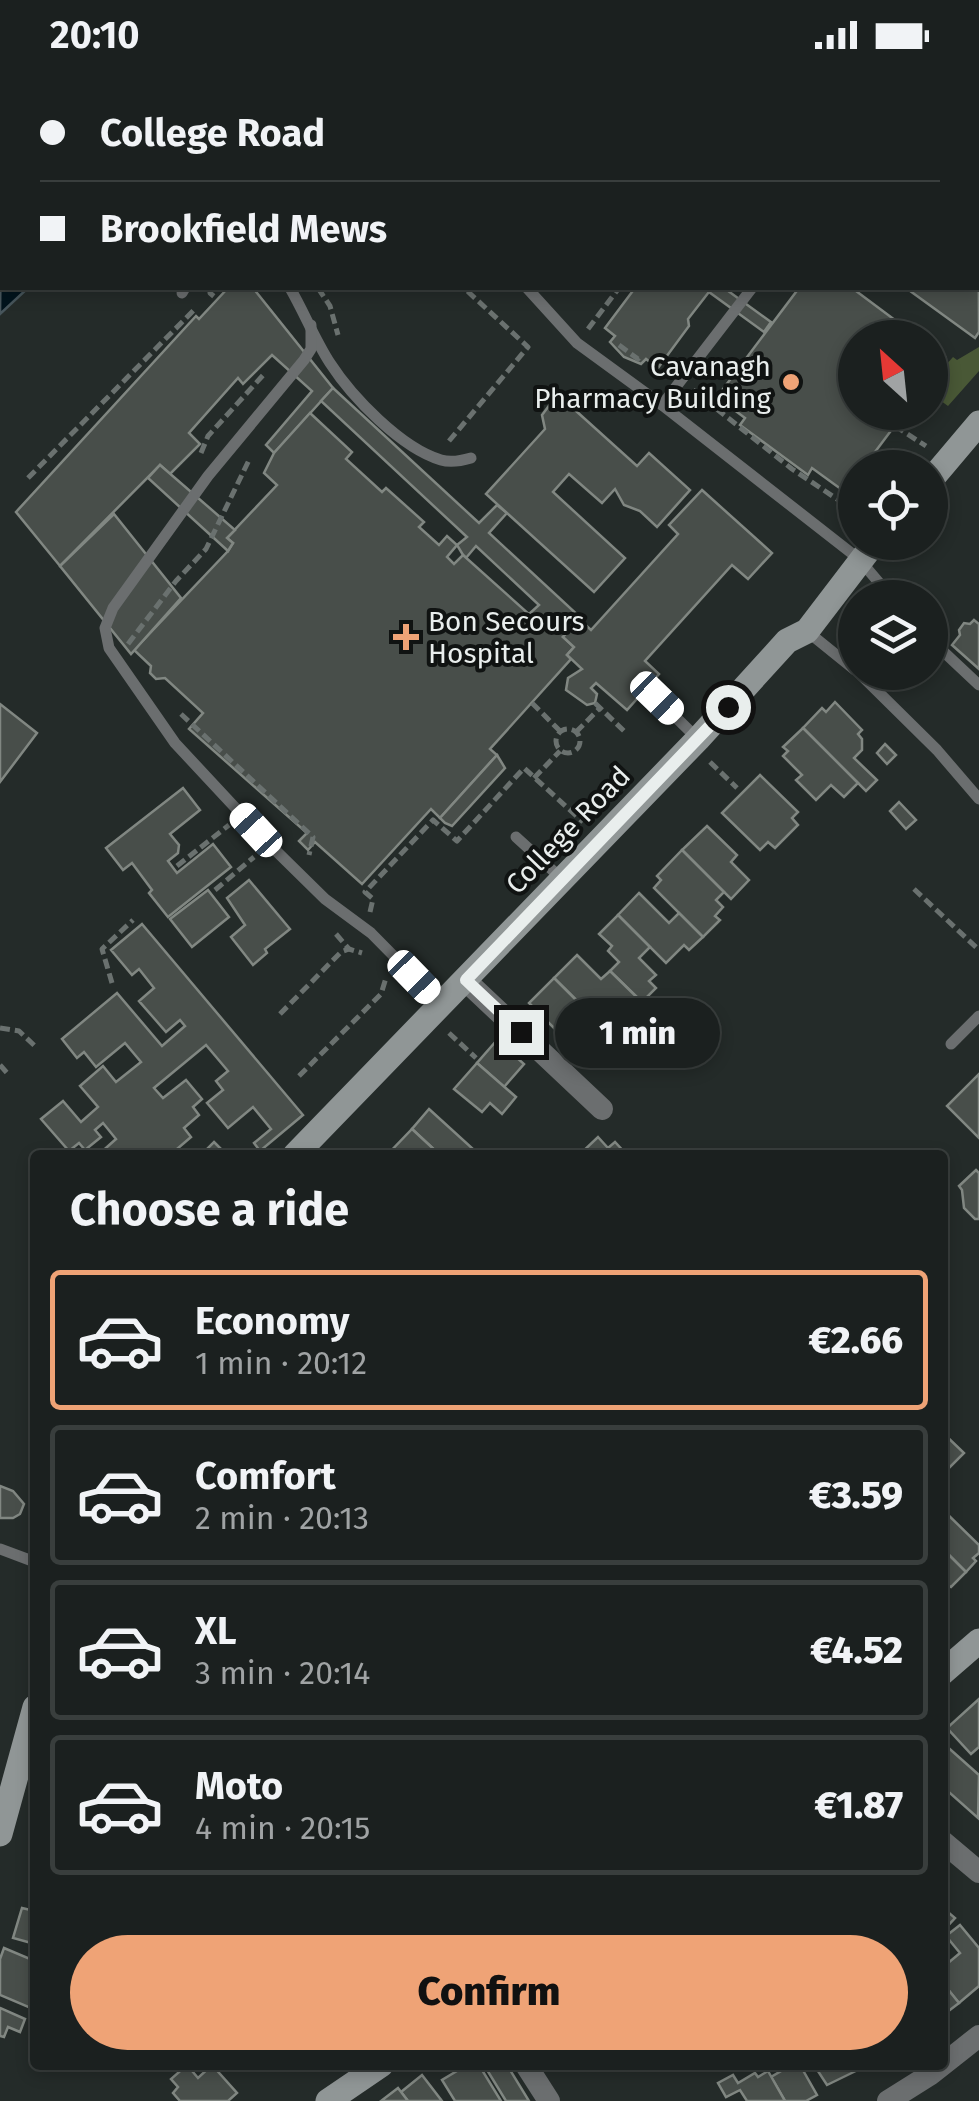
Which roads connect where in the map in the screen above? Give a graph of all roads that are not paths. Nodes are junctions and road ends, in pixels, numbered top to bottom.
1 (291, 290) edge
2 (529, 290) edge
3 (750, 290) edge
4 (310, 325) junction
5 (662, 405) junction
6 (979, 423) edge
7 (471, 458) dead end
8 (948, 460) edge
9 (838, 530) edge
10 (860, 560) edge
11 (807, 631) junction
12 (948, 655) edge
13 (838, 656) edge
14 (979, 685) edge
15 (875, 690) edge
16 (657, 698) dead end
17 (701, 747) junction
18 (979, 799) edge
19 (516, 837) dead end
20 (561, 878) junction
21 (466, 980) junction
22 (442, 1016) junction
23 (979, 1016) edge
24 (951, 1044) dead end
25 (602, 1109) dead end
26 (300, 1150) edge
27 (0, 1549) edge
28 (30, 1560) edge
29 (979, 1641) edge
30 (948, 1668) edge
31 (30, 1726) edge
32 (0, 1834) edge
33 (948, 1846) edge
34 (979, 1872) edge
35 (979, 2036) edge
36 (948, 2061) edge
37 (374, 2070) edge
38 (529, 2070) edge
39 (936, 2070) edge
40 (328, 2101) edge
41 (550, 2101) edge
42 (889, 2101) edge

1 - 4 lane
2 - 5 lane
3 - 5 lane
4 - 7 lane
4 - 22 lane
5 - 9 lane
6 - 8 street
10 - 11 street, College Road
11 - 13 lane
11 - 17 street, College Road
12 - 14 lane
15 - 18 lane
16 - 17 lane
17 - 20 street, College Road
19 - 20 lane
20 - 21 street, College Road
21 - 22 street, College Road
21 - 25 street
22 - 26 street, College Road
23 - 24 lane
27 - 28 lane
29 - 30 street
31 - 32 street
33 - 34 street
35 - 36 street
37 - 40 street
38 - 41 street
39 - 42 street

